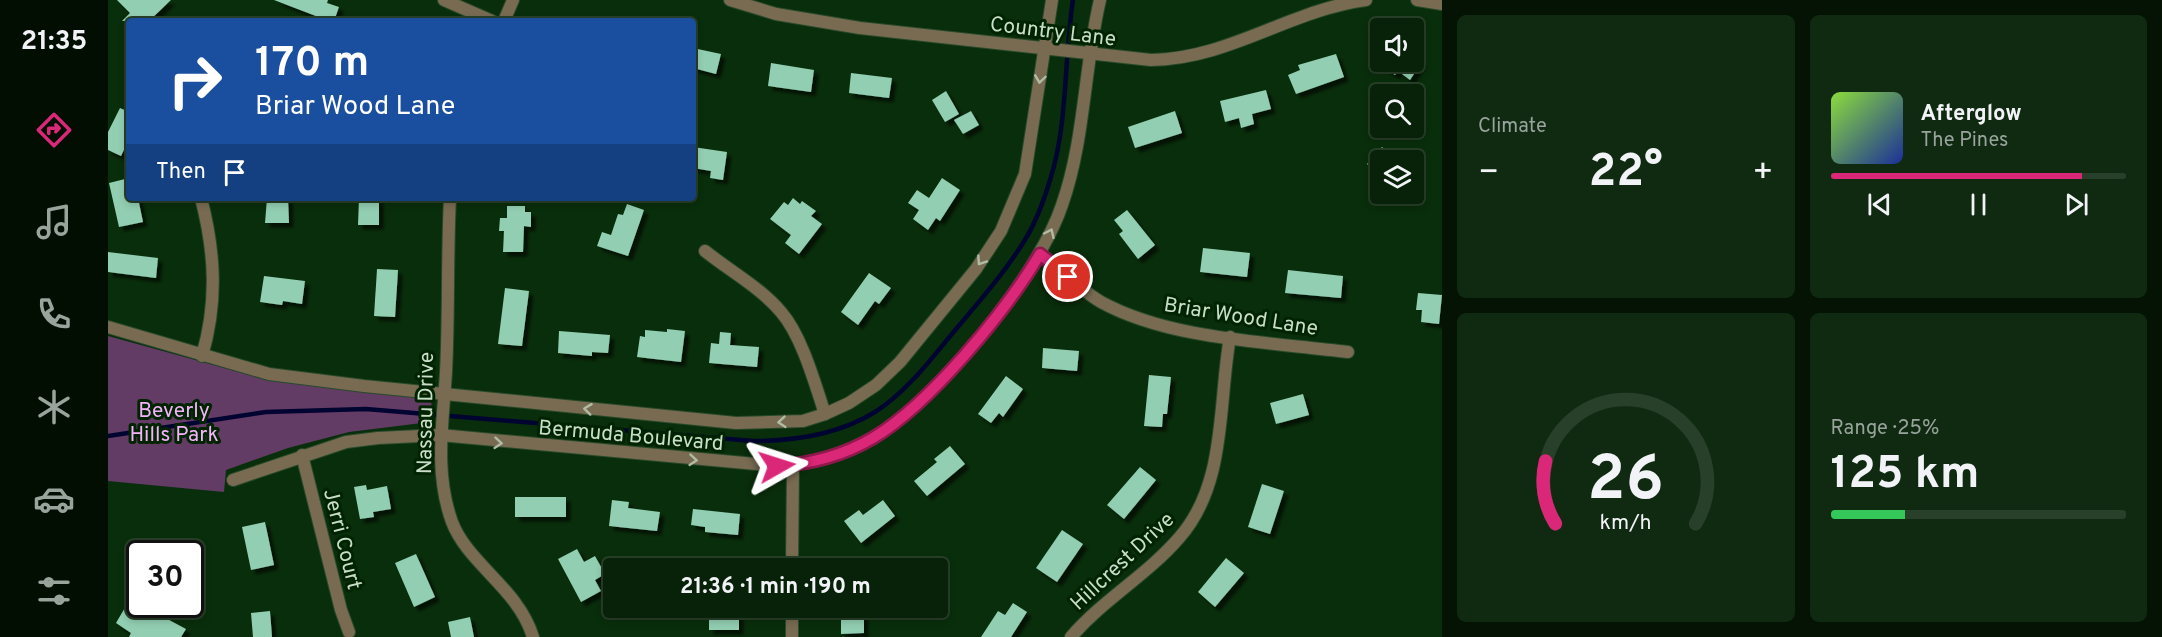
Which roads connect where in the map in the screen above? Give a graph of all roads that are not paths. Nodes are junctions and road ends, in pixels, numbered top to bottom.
1 (444, 0) edge
2 (513, 0) edge
3 (730, 0) edge
4 (1052, 0) edge
5 (1100, 0) edge
6 (1366, 0) edge
7 (1417, 0) edge
8 (1442, 4) edge
9 (485, 18) edge
10 (505, 18) edge
11 (1044, 49) junction
12 (1083, 54) junction
13 (202, 201) edge
14 (450, 201) edge
15 (705, 251) dead end
16 (1040, 254) junction
17 (108, 327) edge
18 (1230, 337) junction
19 (1348, 352) dead end
20 (202, 356) junction
21 (444, 399) junction
22 (825, 414) junction
23 (440, 435) junction
24 (302, 455) junction
25 (793, 465) junction
26 (233, 480) dead end
27 (792, 558) edge
28 (792, 618) edge
29 (349, 632) dead end
30 (533, 637) edge
31 (792, 637) edge
32 (1071, 637) edge

1 - 9 street
2 - 10 street
3 - 11 street, Country Lane
4 - 11 street, Bermuda Boulevard
5 - 12 street, Bermuda Boulevard
6 - 12 street, Country Lane
7 - 8 street
11 - 12 street, Country Lane
11 -> 22 street, Bermuda Boulevard
16 -> 12 street, Bermuda Boulevard
13 - 20 street
14 - 21 street, Nassau Drive
15 - 22 street
16 - 18 street, Briar Wood Lane
16 - 25 street, Bermuda Boulevard
17 - 20 street, Bermuda Boulevard
18 - 19 street, Briar Wood Lane
18 - 32 street, Hillcrest Drive
20 - 21 street, Bermuda Boulevard
22 -> 21 street, Bermuda Boulevard
21 - 23 street, Nassau Drive
23 - 24 street, Bermuda Boulevard
23 -> 25 street, Bermuda Boulevard
23 - 30 street, Nassau Drive
24 - 26 street, Bermuda Boulevard
24 - 29 street, Jerri Court
25 - 27 street
28 - 31 street

